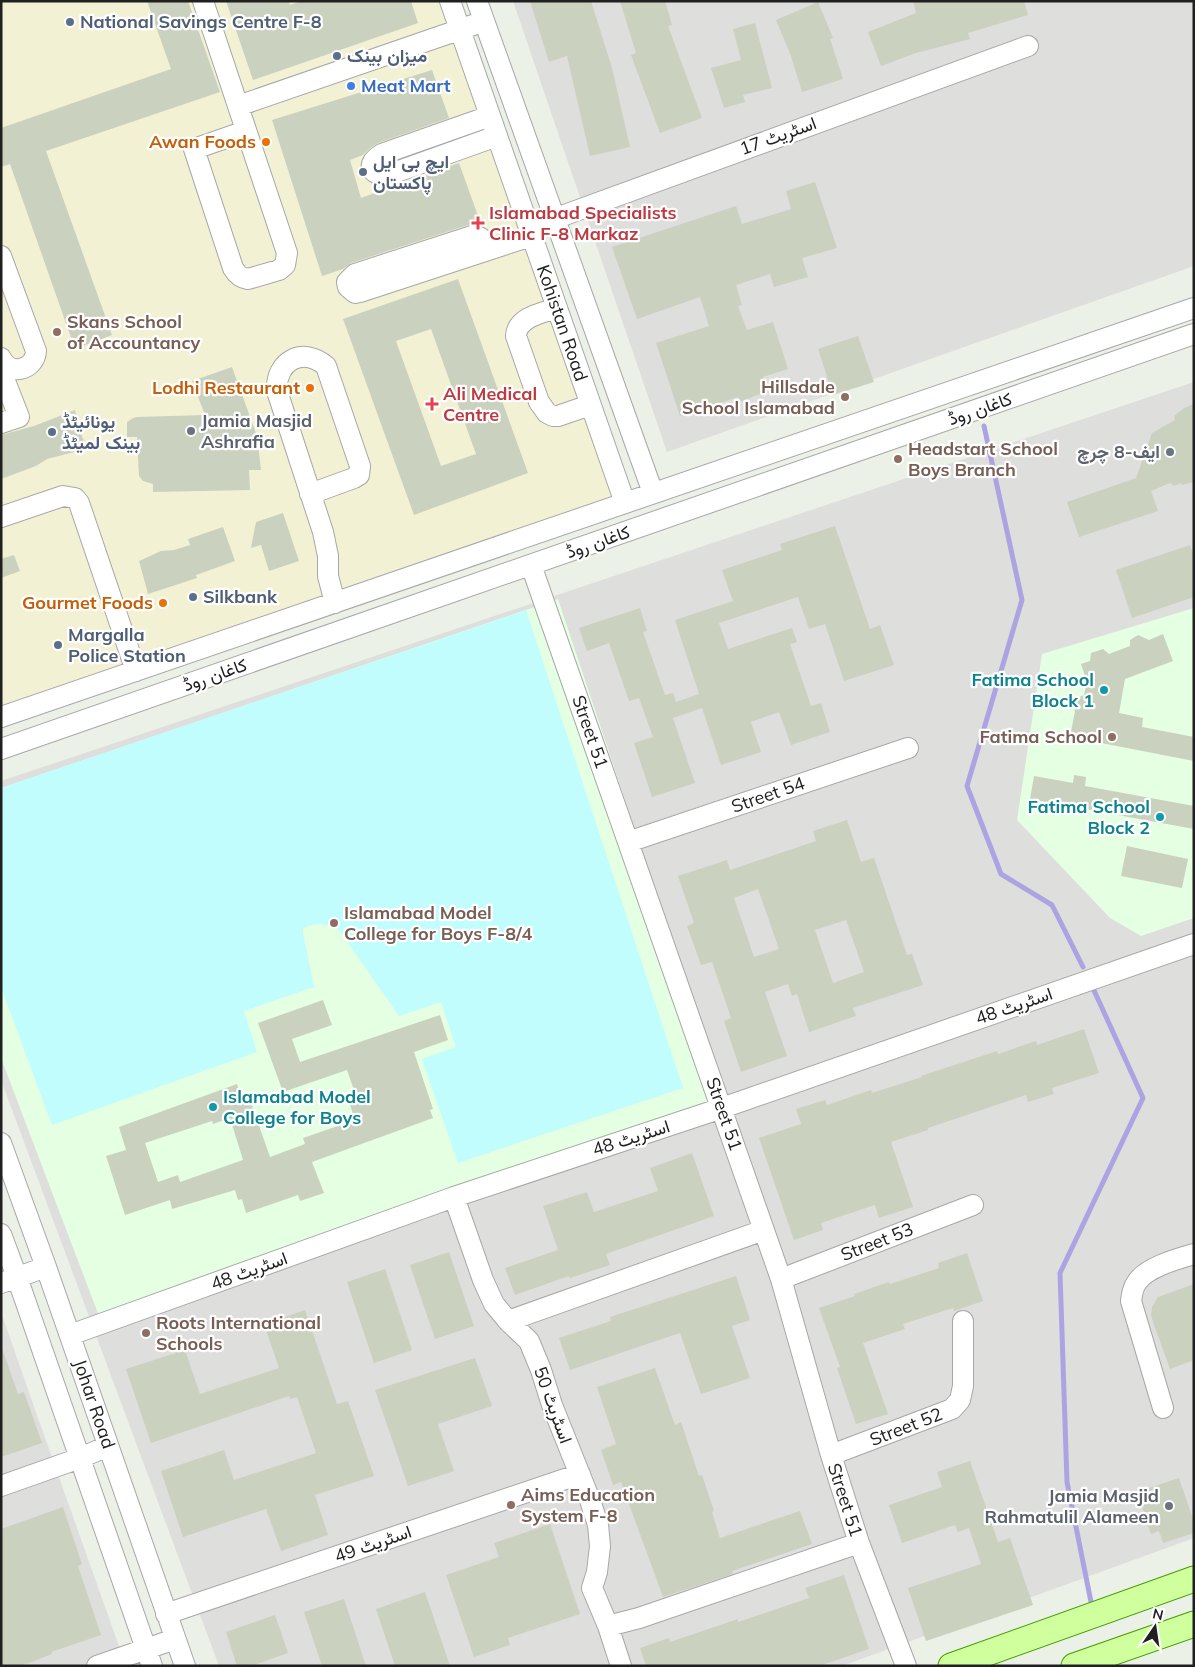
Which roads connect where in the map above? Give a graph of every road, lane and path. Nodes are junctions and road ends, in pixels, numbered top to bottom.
1 (204, 1) edge
2 (450, 1) edge
3 (478, 1) edge
4 (484, 21) junction
5 (460, 30) junction
6 (1028, 46) dead end
7 (238, 106) junction
8 (490, 116) junction
9 (246, 131) junction
10 (497, 136) junction
11 (553, 218) junction
12 (530, 232) junction
13 (488, 249) junction
14 (1, 256) edge
15 (556, 308) junction
16 (1194, 308) edge
17 (1194, 334) edge
18 (2, 370) edge
19 (590, 405) junction
20 (1, 422) edge
21 (310, 494) junction
22 (652, 494) junction
23 (624, 503) junction
24 (1, 517) edge
25 (531, 565) junction
26 (332, 603) junction
27 (339, 632) junction
28 (136, 671) junction
29 (1, 717) edge
30 (908, 748) dead end
31 (1, 749) edge
32 (628, 842) junction
33 (1194, 944) edge
34 (722, 1108) junction
35 (1, 1143) edge
36 (454, 1197) junction
37 (973, 1206) dead end
38 (764, 1230) junction
39 (1, 1234) edge
40 (1186, 1256) edge
41 (46, 1267) junction
42 (781, 1279) junction
43 (9, 1280) edge
44 (508, 1321) junction
45 (963, 1321) dead end
46 (70, 1335) junction
47 (1164, 1408) dead end
48 (108, 1446) junction
49 (831, 1456) junction
50 (80, 1458) junction
51 (580, 1474) junction
52 (1, 1486) edge
53 (859, 1543) junction
54 (1194, 1579) edge
55 (166, 1614) junction
56 (1194, 1624) edge
57 (608, 1626) junction
58 (175, 1639) junction
59 (149, 1657) edge
60 (97, 1666) edge
61 (185, 1666) edge
62 (621, 1666) edge
63 (906, 1666) edge
64 (950, 1666) edge
65 (1074, 1666) edge

1 - 7 street
2 - 5 street, Kohistan Road
3 - 4 street, Kohistan Road
4 - 5 street
4 - 11 street, Kohistan Road
5 - 7 street
5 - 8 street, Kohistan Road
6 - 11 street, اسٹریٹ 17
7 - 9 street
8 - 10 street, Kohistan Road
8 - 10 street
9 - 9 street
10 - 12 street, Kohistan Road
11 - 12 street, اسٹریٹ 17
11 - 22 street, Kohistan Road
12 - 13 street, اسٹریٹ 17
12 - 15 street, Kohistan Road
13 - 13 street, اسٹریٹ 17
14 - 18 street
15 - 19 street, Kohistan Road
15 - 19 street
16 - 22 street, کاغان روڈ
17 - 25 street, کاغان روڈ
18 - 20 street
19 - 23 street, Kohistan Road
21 - 21 street
21 - 26 street
22 - 23 street, کاغان روڈ
23 - 26 street, کاغان روڈ
24 - 28 street
25 - 27 street, کاغان روڈ
25 - 32 street, Street 51
26 - 27 street
26 - 28 street, کاغان روڈ
27 - 31 street, کاغان روڈ
28 - 29 street, کاغان روڈ
30 - 32 street, Street 54
32 - 34 street, Street 51
33 - 34 street, اسٹریٹ 48
34 - 36 street, اسٹریٹ 48
34 - 38 street, Street 51
35 - 41 street, Johar Road
36 - 44 street, اسٹریٹ 50
36 - 46 street, اسٹریٹ 48
37 - 42 street, Street 53
38 - 42 street, Street 51
38 - 44 street
39 - 43 street, Johar Road
40 - 47 street
41 - 43 street
41 - 46 street, Johar Road
42 - 49 street, Street 51
43 - 50 street, Johar Road
44 - 51 street, اسٹریٹ 50
45 - 49 street, Street 52
46 - 48 street, Johar Road
48 - 50 street
48 - 55 street, Johar Road
49 - 53 street, Street 51
50 - 52 street
50 - 59 street, Johar Road
51 - 55 street, اسٹریٹ 49
51 - 57 street, اسٹریٹ 50
53 - 57 street
53 - 63 street, Street 51
54 - 64 main road
55 - 58 street, Johar Road
56 - 65 main road
57 - 62 street, اسٹریٹ 50
58 - 59 street
58 - 61 street, Johar Road
59 - 60 street

